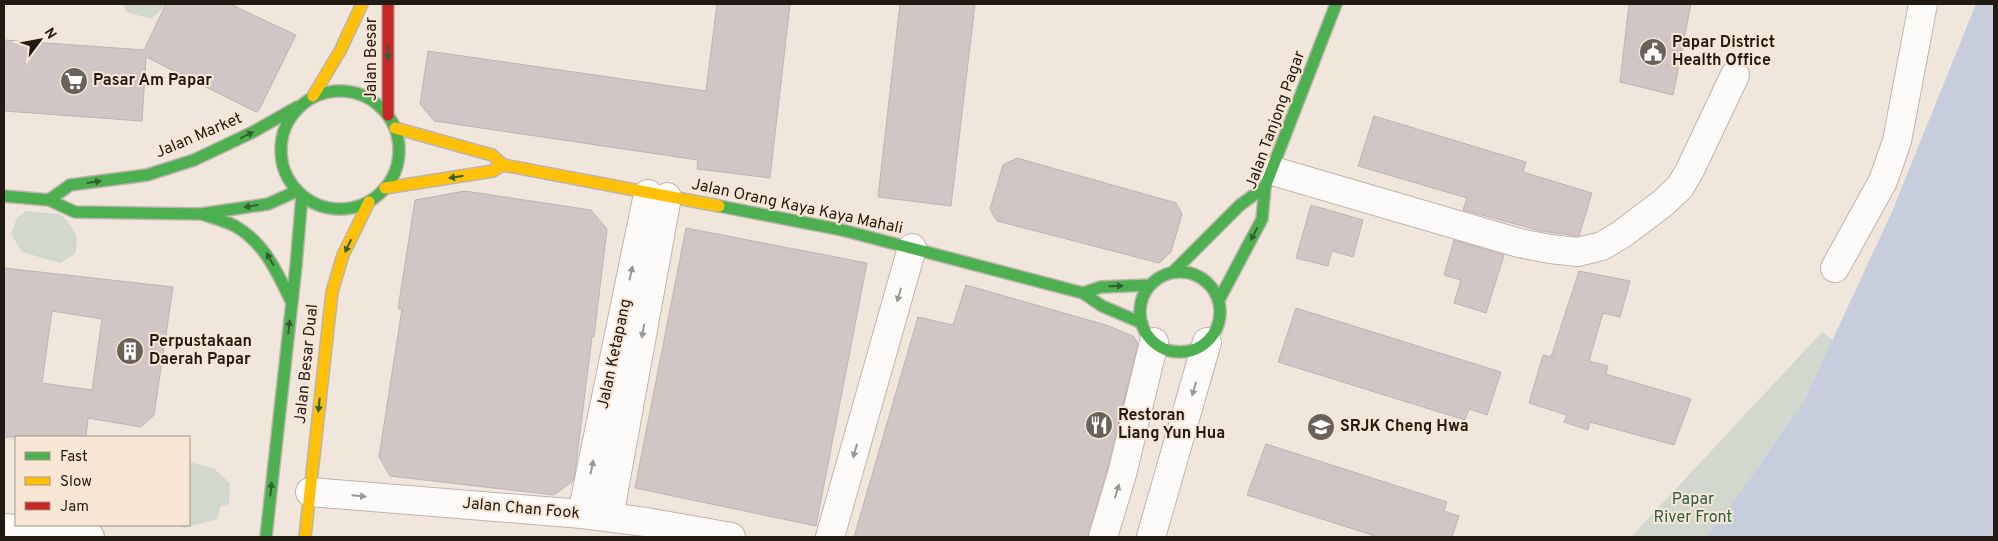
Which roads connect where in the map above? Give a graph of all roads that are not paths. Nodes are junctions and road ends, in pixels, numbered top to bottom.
1 (362, 4) edge
2 (388, 4) edge
3 (1336, 4) edge
4 (1923, 4) edge
5 (1736, 75) dead end
6 (312, 96) junction
7 (301, 105) junction
8 (388, 115) junction
9 (395, 128) junction
10 (503, 165) junction
11 (1269, 179) junction
12 (385, 188) junction
13 (300, 193) junction
14 (4, 196) edge
15 (658, 196) junction
16 (49, 200) junction
17 (369, 202) junction
18 (201, 214) junction
19 (912, 248) junction
20 (1835, 268) dead end
21 (1173, 272) junction
22 (1150, 285) junction
23 (1082, 293) junction
24 (1219, 300) junction
25 (292, 303) junction
26 (1148, 332) junction
27 (1207, 342) junction
28 (310, 492) junction
29 (582, 514) junction
30 (609, 517) junction
31 (4, 528) edge
32 (646, 530) edge
33 (90, 537) edge
34 (266, 537) edge
35 (305, 537) edge
36 (731, 537) edge
37 (830, 537) edge
38 (1103, 537) edge
39 (1151, 537) edge

1 - 6 main road, Jalan Besar
2 -> 8 main road, Jalan Besar
3 - 11 main road, Jalan Tanjong Pagar
4 - 20 street
5 - 11 street
6 - 7 main road
6 - 8 main road
7 - 13 main road
16 -> 7 main road, Jalan Market
8 - 9 main road
9 - 10 main road, Jalan Orang Kaya Kaya Mahali
9 - 12 main road
10 -> 12 main road
10 - 15 main road, Jalan Orang Kaya Kaya Mahali
11 - 21 main road
11 -> 24 main road, Jalan Tanjong Pagar
12 - 17 main road
13 - 17 main road
13 -> 18 main road
13 - 25 main road, Jalan Besar Dual
14 - 16 main road
15 - 19 main road, Jalan Orang Kaya Kaya Mahali
29 -> 15 street, Jalan Ketapang
15 -> 30 street, Jalan Ketapang
16 - 18 main road
17 -> 28 main road, Jalan Besar Dual
25 -> 18 main road
19 - 23 main road, Jalan Orang Kaya Kaya Mahali
19 -> 37 street
21 - 22 main road
21 - 24 main road
23 -> 22 main road
22 - 26 main road
23 - 26 main road, Jalan Orang Kaya Kaya Mahali
24 - 27 main road
34 -> 25 main road, Jalan Besar Dual
26 - 27 main road
38 -> 26 street
27 -> 39 street
28 -> 29 street, Jalan Chan Fook
28 - 35 main road, Jalan Besar Dual
29 - 30 street, Jalan Chan Fook
30 - 32 street, Jalan Chan Fook
31 - 33 street
32 - 36 street, Jalan Chan Fook

